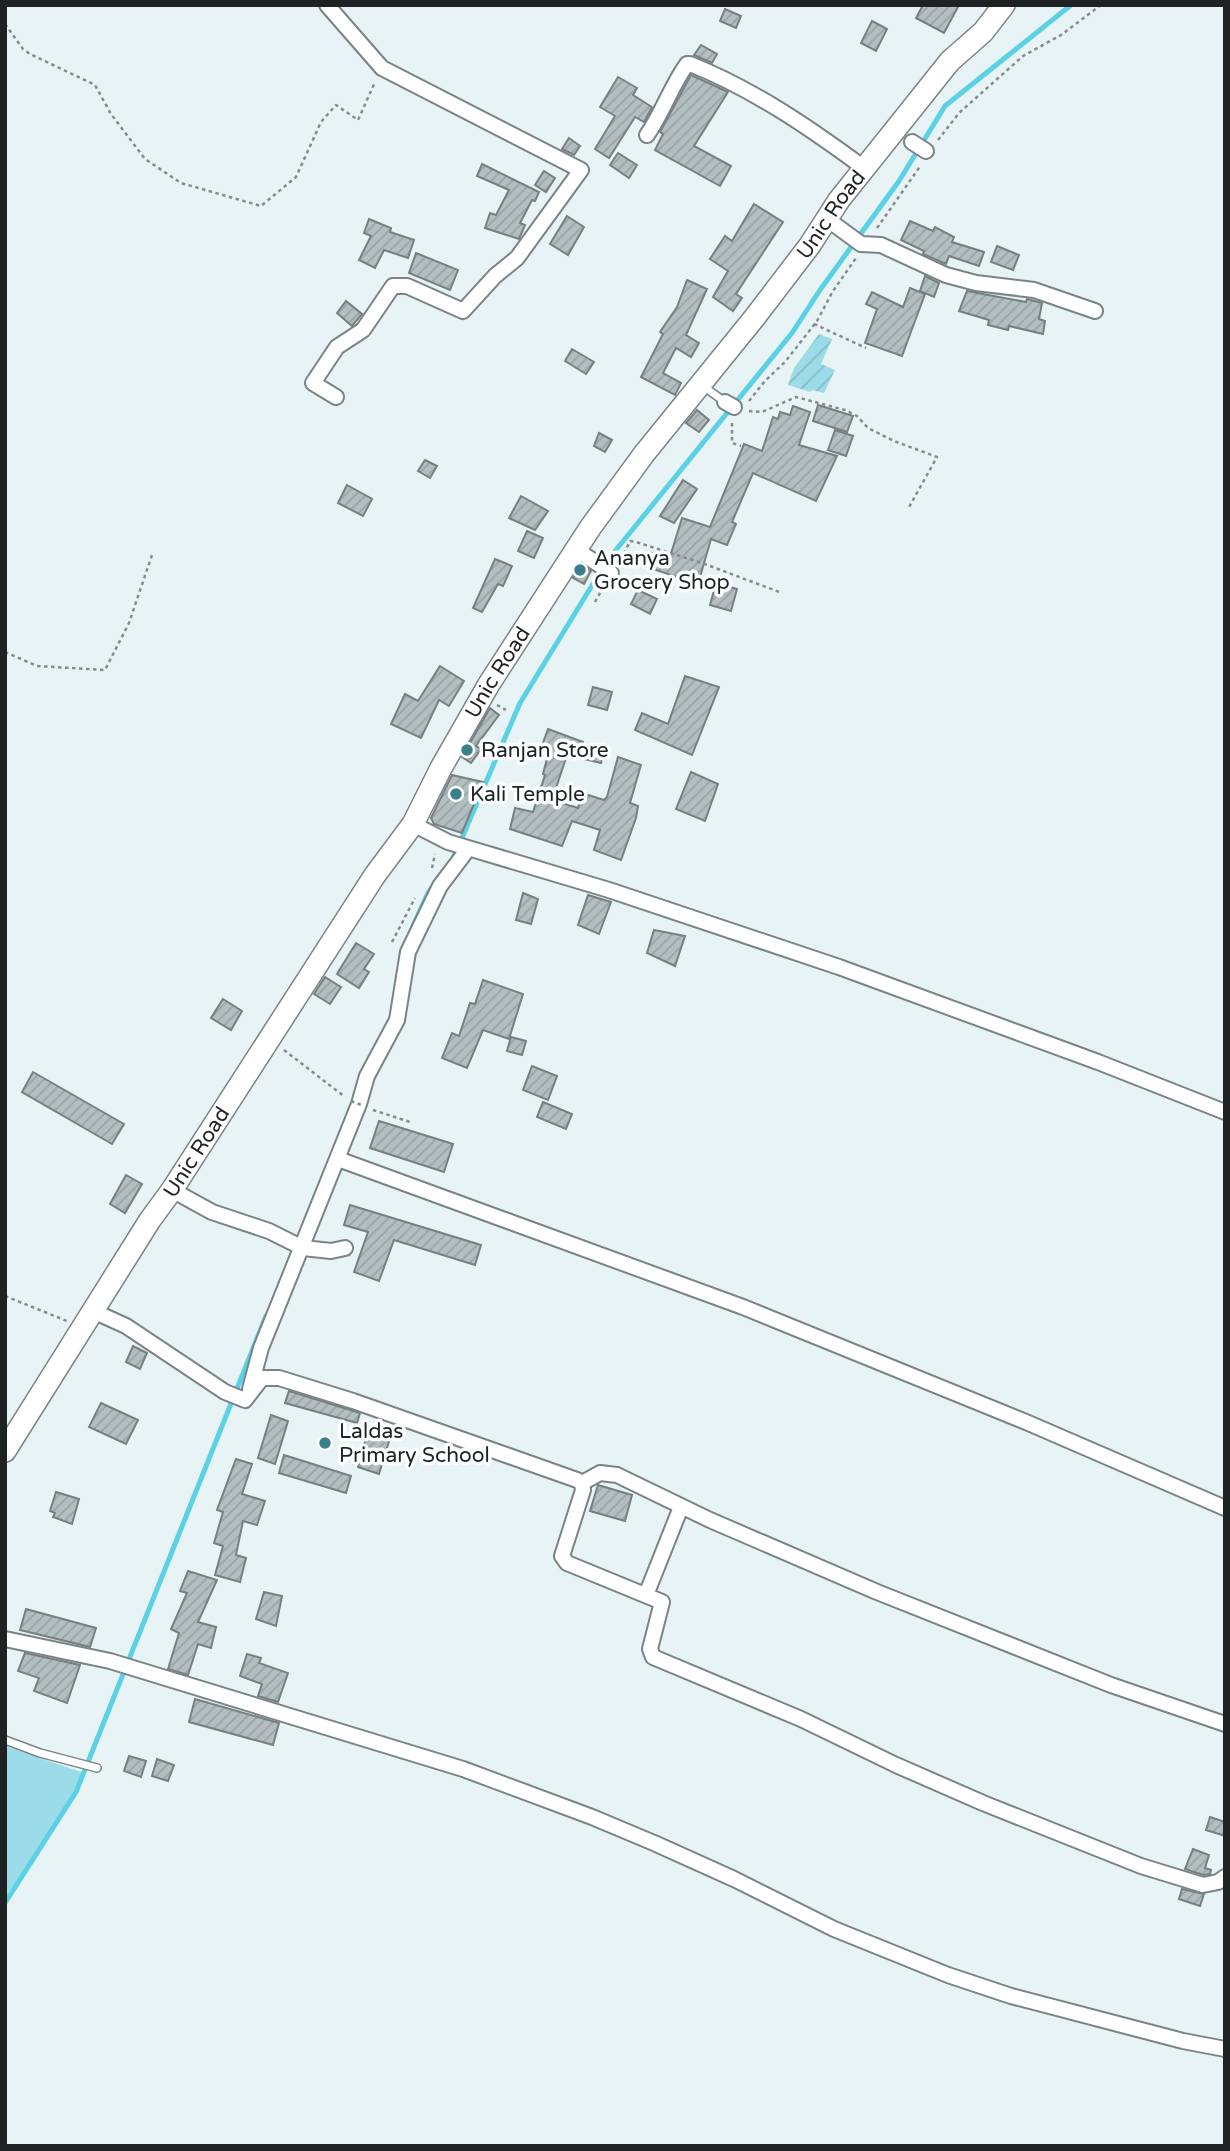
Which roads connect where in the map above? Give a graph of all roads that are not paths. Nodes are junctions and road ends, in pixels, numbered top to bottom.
1 (327, 5) edge
2 (1004, 5) edge
3 (648, 135) dead end
4 (912, 142) dead end
5 (926, 151) road end
6 (864, 168) junction
7 (827, 219) junction
8 (1095, 311) dead end
9 (702, 385) junction
10 (336, 397) dead end
11 (730, 405) road end
12 (585, 555) junction
13 (611, 573) road end
14 (412, 824) junction
15 (468, 849) junction
16 (1225, 1112) edge
17 (338, 1158) junction
18 (172, 1190) junction
19 (297, 1246) junction
20 (345, 1248) dead end
21 (88, 1319) junction
22 (246, 1397) junction
23 (5, 1451) edge
24 (582, 1483) junction
25 (681, 1507) junction
26 (1225, 1508) edge
27 (646, 1595) junction
28 (5, 1639) edge
29 (1225, 1724) edge
30 (5, 1740) edge
31 (97, 1768) dead end
32 (1225, 1877) edge
33 (1225, 2049) edge

1 - 10 street
2 - 6 main road, Unic Road
3 - 6 street
4 - 5 street
6 - 7 main road, Unic Road
7 - 8 street
7 - 9 main road, Unic Road
9 - 11 lane
9 - 12 main road, Unic Road
12 - 13 street
12 - 14 main road, Unic Road
14 - 15 street
14 - 18 main road, Unic Road
15 - 16 street
15 - 17 street
17 - 19 street
17 - 26 street
18 - 19 street
18 - 21 main road, Unic Road
19 - 20 street
19 - 22 street
21 - 22 street
21 - 23 main road, Unic Road
22 - 24 street
24 - 25 street
24 - 27 street
25 - 27 street
25 - 29 street
27 - 32 street
28 - 33 street
30 - 31 lane

